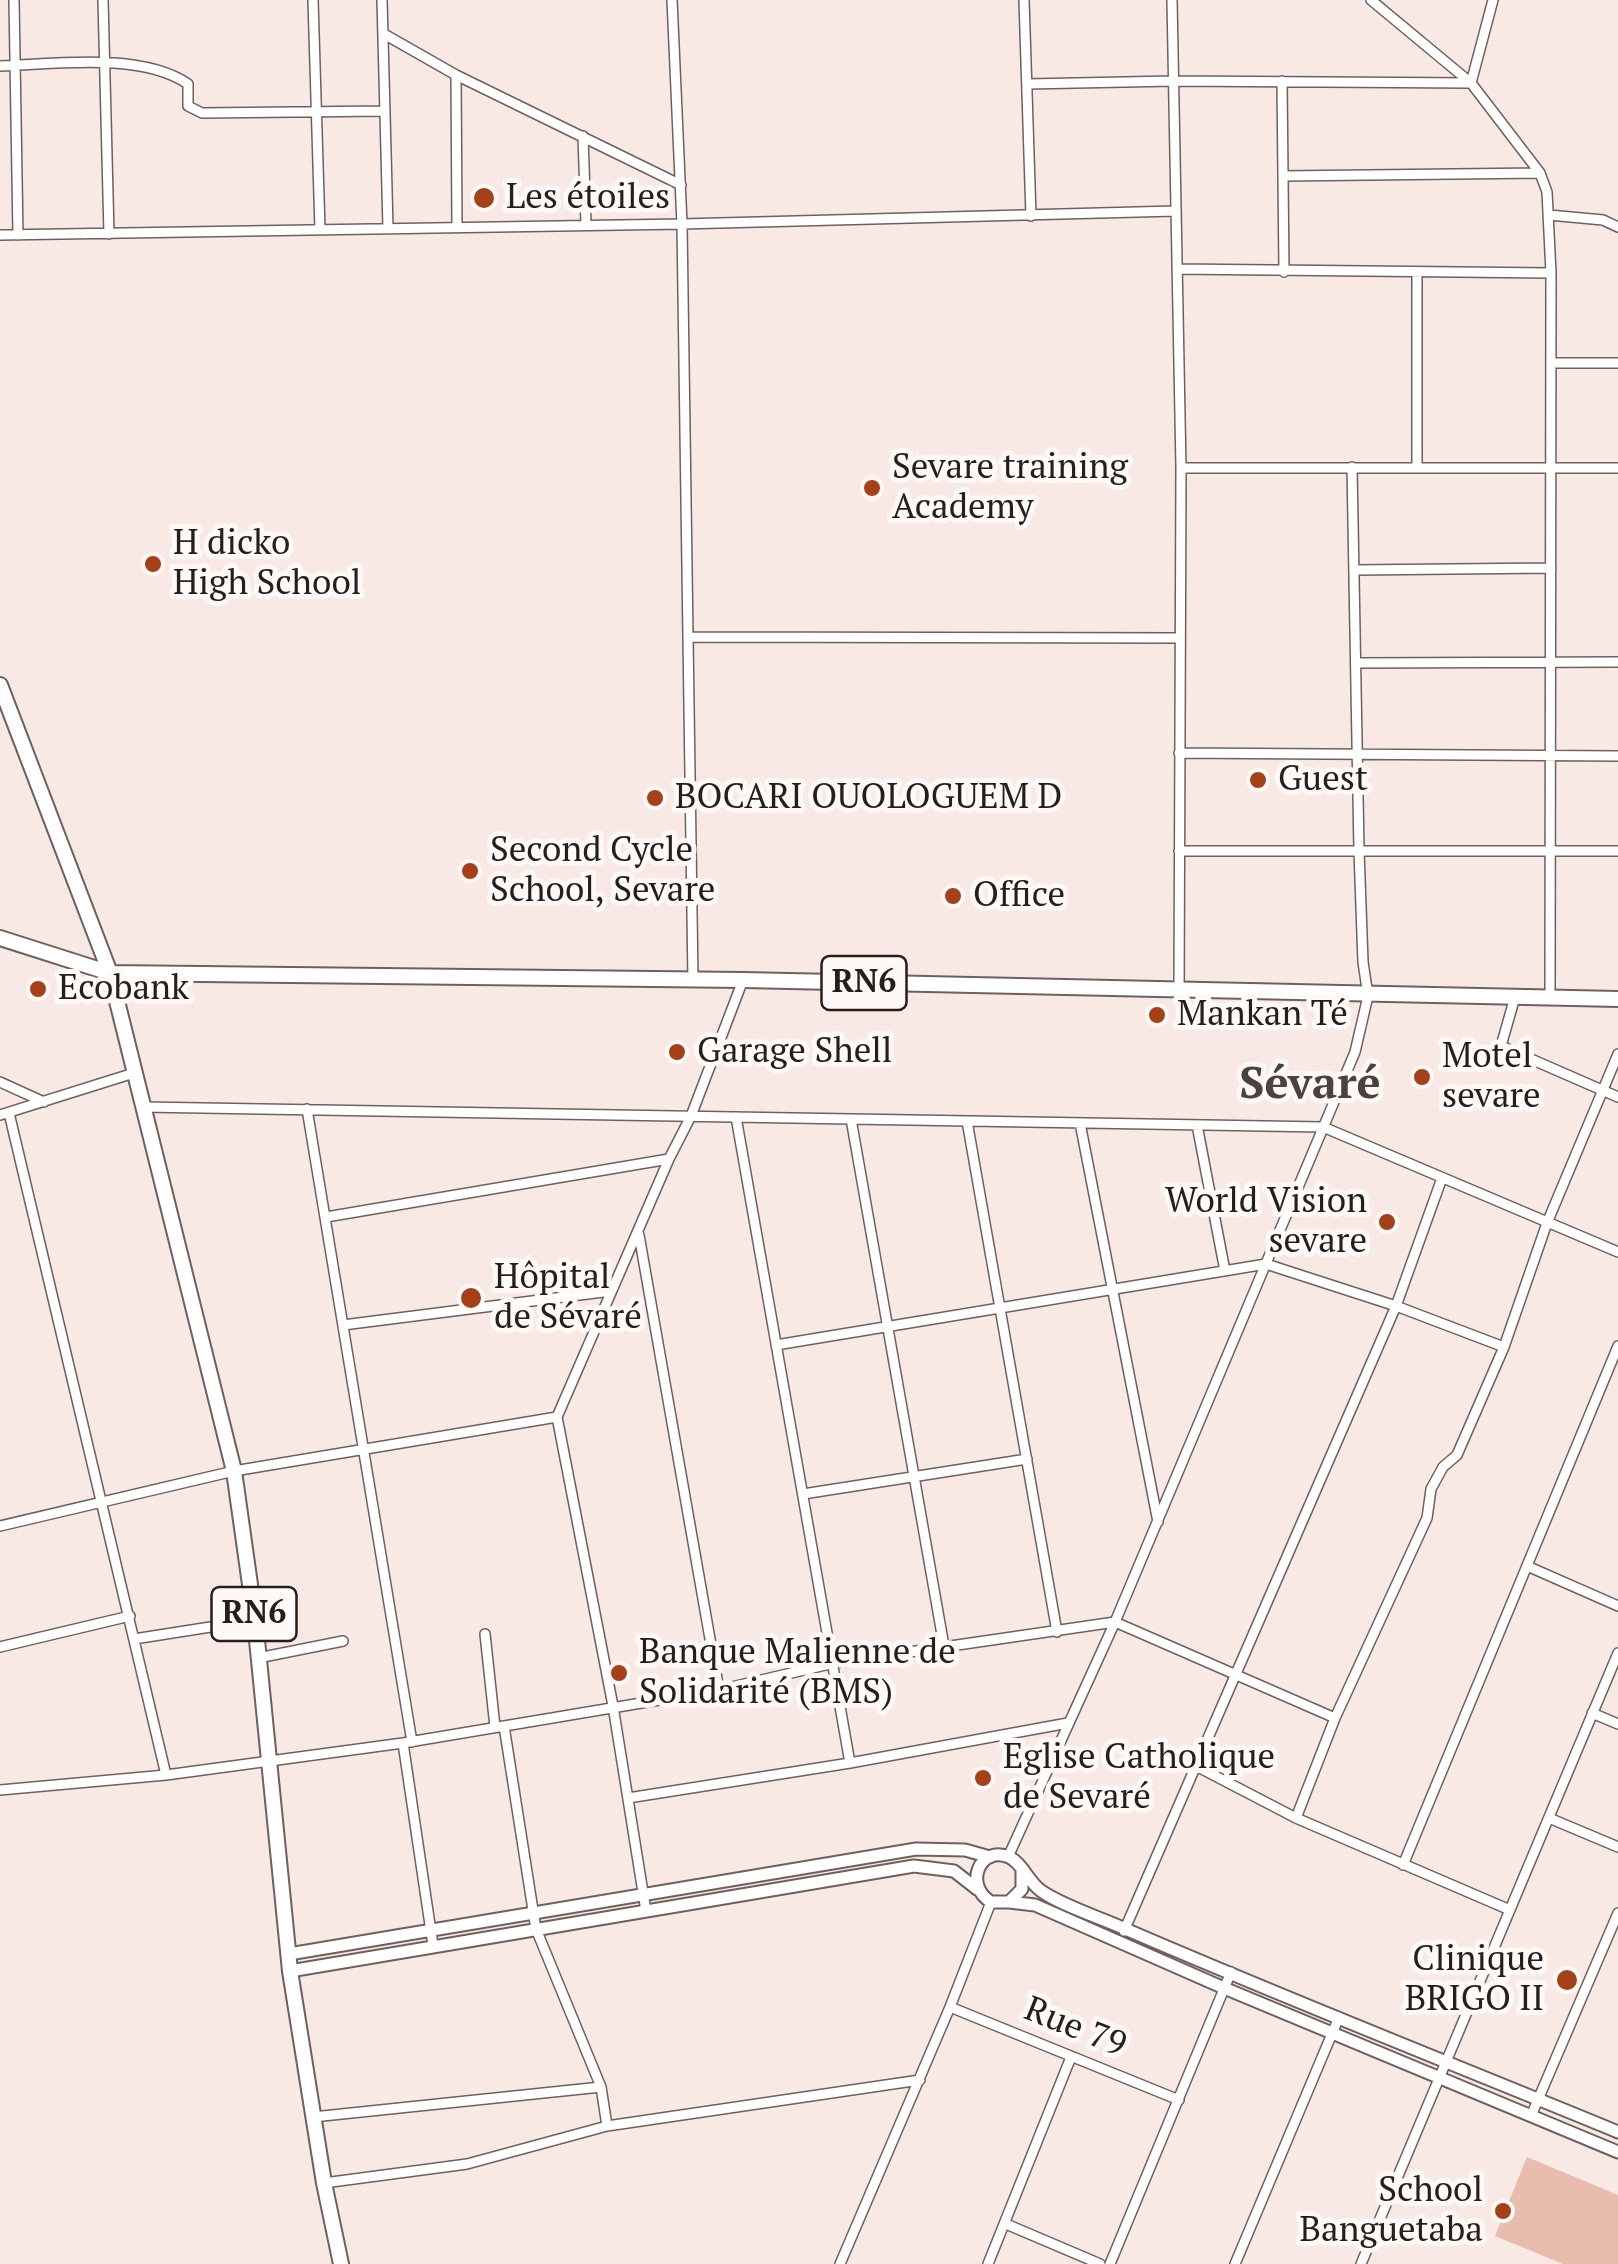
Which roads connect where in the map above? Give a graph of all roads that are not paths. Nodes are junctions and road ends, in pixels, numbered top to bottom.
1 (14, 0) edge
2 (103, 0) edge
3 (313, 0) edge
4 (382, 0) edge
5 (672, 0) edge
6 (1024, 0) edge
7 (1172, 0) edge
8 (1371, 0) edge
9 (1493, 0) edge
10 (384, 34) junction
11 (106, 63) junction
12 (0, 66) edge
13 (15, 66) junction
14 (456, 76) junction
15 (1173, 81) junction
16 (1282, 81) junction
17 (1471, 83) junction
18 (1027, 84) junction
19 (385, 111) junction
20 (317, 112) junction
21 (583, 136) junction
22 (1540, 173) junction
23 (1283, 176) junction
24 (681, 186) junction
25 (1175, 211) junction
26 (1549, 214) junction
27 (1031, 216) junction
28 (586, 224) junction
29 (682, 224) junction
30 (457, 226) junction
31 (1618, 227) edge
32 (388, 228) junction
33 (320, 230) junction
34 (109, 234) junction
35 (0, 236) edge
36 (18, 236) junction
37 (1178, 269) junction
38 (1284, 272) junction
39 (1418, 272) junction
40 (1552, 273) junction
41 (1618, 363) edge
42 (1552, 364) junction
43 (1417, 466) junction
44 (1352, 467) junction
45 (1552, 467) junction
46 (1181, 468) junction
47 (1618, 468) edge
48 (1551, 568) junction
49 (1354, 570) junction
50 (690, 637) junction
51 (1180, 638) junction
52 (1551, 662) junction
53 (1618, 662) edge
54 (1356, 663) junction
55 (0, 685) edge
56 (1179, 753) junction
57 (1357, 756) junction
58 (1550, 756) junction
59 (1618, 756) edge
60 (1618, 850) edge
61 (1179, 851) junction
62 (1550, 851) junction
63 (1359, 852) junction
64 (0, 938) edge
65 (110, 974) junction
66 (743, 980) junction
67 (693, 982) junction
68 (1179, 992) junction
69 (1368, 996) junction
70 (1514, 997) junction
71 (1550, 998) junction
72 (1618, 999) edge
73 (1618, 1054) edge
74 (134, 1073) junction
75 (0, 1082) edge
76 (1603, 1090) junction
77 (1618, 1097) edge
78 (44, 1102) junction
79 (143, 1107) junction
80 (307, 1109) junction
81 (4, 1114) edge
82 (691, 1116) junction
83 (736, 1117) junction
84 (851, 1119) junction
85 (968, 1121) junction
86 (1080, 1123) junction
87 (1198, 1125) junction
88 (1323, 1128) junction
89 (668, 1160) junction
90 (1442, 1178) junction
91 (326, 1217) junction
92 (1547, 1222) junction
93 (638, 1232) junction
94 (1618, 1252) edge
95 (1266, 1264) junction
96 (1225, 1271) junction
97 (1112, 1289) junction
98 (611, 1291) junction
99 (1396, 1306) junction
100 (1000, 1308) junction
101 (343, 1325) junction
102 (886, 1326) junction
103 (776, 1345) junction
104 (1618, 1346) edge
105 (1504, 1347) junction
106 (557, 1417) junction
107 (363, 1450) junction
108 (1027, 1458) junction
109 (234, 1471) junction
110 (912, 1477) junction
111 (803, 1494) junction
112 (102, 1500) junction
113 (1158, 1522) junction
114 (0, 1526) edge
115 (1527, 1566) junction
116 (1618, 1606) edge
117 (130, 1616) junction
118 (255, 1620) junction
119 (1115, 1622) junction
120 (1057, 1632) junction
121 (486, 1634) dead end
122 (134, 1639) junction
123 (343, 1642) dead end
124 (944, 1646) junction
125 (0, 1647) edge
126 (1618, 1652) edge
127 (258, 1658) junction
128 (834, 1664) junction
129 (1236, 1675) junction
130 (719, 1690) junction
131 (613, 1706) junction
132 (1592, 1714) junction
133 (1335, 1718) junction
134 (1068, 1722) junction
135 (1618, 1724) edge
136 (499, 1726) junction
137 (407, 1743) junction
138 (268, 1763) junction
139 (850, 1763) junction
140 (1196, 1766) junction
141 (166, 1775) junction
142 (0, 1790) edge
143 (628, 1798) junction
144 (1296, 1818) junction
145 (1549, 1818) junction
146 (1618, 1847) edge
147 (990, 1857) junction
148 (1008, 1857) junction
149 (1403, 1865) junction
150 (1022, 1870) junction
151 (977, 1889) junction
152 (644, 1896) junction
153 (990, 1902) junction
154 (1009, 1902) junction
155 (1510, 1910) junction
156 (646, 1911) junction
157 (1618, 1913) edge
158 (534, 1915) junction
159 (536, 1929) junction
160 (1125, 1929) junction
161 (432, 1939) junction
162 (1119, 1943) junction
163 (289, 1954) junction
164 (290, 1971) junction
165 (1231, 1972) junction
166 (1224, 1988) junction
167 (950, 2007) junction
168 (1339, 2017) junction
169 (1332, 2033) junction
170 (1071, 2057) junction
171 (1446, 2061) junction
172 (1440, 2077) junction
173 (920, 2080) junction
174 (601, 2087) junction
175 (1539, 2099) junction
176 (1179, 2100) junction
177 (1532, 2116) junction
178 (314, 2117) junction
179 (606, 2126) junction
180 (1618, 2132) edge
181 (1618, 2152) edge
182 (324, 2183) junction
183 (1006, 2224) junction
184 (340, 2264) edge
185 (840, 2264) edge
186 (988, 2264) edge
187 (1100, 2264) edge
188 (1110, 2264) edge
189 (1235, 2264) edge
190 (1361, 2264) edge

1 - 13 street
2 - 11 street
3 - 20 street
4 - 10 street
5 - 24 street
6 - 18 street
7 - 15 street
8 - 17 street
9 - 17 street
10 - 14 street
10 - 19 street
11 - 13 street
11 - 20 street
11 - 34 street
12 - 13 street
13 - 36 street
14 - 21 street
14 - 30 street
15 - 16 street
15 - 18 street
15 - 25 street
16 - 17 street
16 - 23 street
17 - 22 street
18 - 27 street
19 - 20 street
19 - 32 street
20 - 33 street
21 - 24 street
21 - 28 street
22 - 23 street
22 - 26 street
23 - 38 street
24 - 29 street
25 - 27 street
25 - 37 street
26 - 31 street
26 - 40 street
27 - 29 street
28 - 29 street
28 - 30 street
29 - 50 street
30 - 32 street
32 - 33 street
33 - 34 street
34 - 36 street
35 - 36 street
37 - 38 street
37 - 46 street
38 - 39 street
39 - 40 street
39 - 43 street
40 - 42 street
41 - 42 street
42 - 45 street
43 - 44 street
43 - 45 street
44 - 46 street
44 - 49 street
45 - 47 street
45 - 48 street
46 - 51 street
48 - 49 street
48 - 52 street
49 - 54 street
50 - 51 street
50 - 67 street
51 - 56 street
52 - 53 street
52 - 54 street
52 - 58 street
54 - 57 street
55 - 65 main road
56 - 57 street
56 - 61 street
57 - 58 street
57 - 63 street
58 - 59 street
58 - 62 street
60 - 62 street
61 - 63 street
61 - 68 street
62 - 63 street
62 - 71 street
63 - 69 street
64 - 65 main road
65 - 67 main road, RN6
65 - 74 main road, RN6
66 - 67 main road, RN6
66 - 68 main road, RN6
66 - 82 street
68 - 69 main road, RN6
69 - 70 main road, RN6
69 - 88 street
70 - 71 main road, RN6
70 - 76 street
71 - 72 main road, RN6
73 - 76 street
74 - 78 street
74 - 79 main road, RN6
75 - 78 street
76 - 77 street
76 - 92 street
78 - 81 street
79 - 80 street
79 - 109 main road, RN6
80 - 82 street
80 - 91 street
81 - 112 street
82 - 83 street
82 - 89 street
83 - 84 street
83 - 103 street
84 - 85 street
84 - 102 street
85 - 86 street
85 - 100 street
86 - 87 street
86 - 97 street
87 - 88 street
87 - 96 street
88 - 90 street
88 - 95 street
89 - 91 street
89 - 93 street
90 - 92 street
90 - 99 street
91 - 101 street
92 - 94 street
92 - 105 street
93 - 98 street
93 - 130 street
95 - 96 street
95 - 99 street
95 - 113 street
96 - 97 street
97 - 100 street
97 - 113 street
98 - 101 street
98 - 106 street
99 - 105 street
99 - 129 street
100 - 102 street
100 - 108 street
101 - 107 street
102 - 103 street
102 - 110 street
103 - 111 street
104 - 115 street
105 - 133 street
106 - 107 street
106 - 131 street
107 - 109 street
107 - 137 street
108 - 110 street
108 - 120 street
109 - 112 street
109 - 118 main road, RN6
110 - 111 street
110 - 124 street
111 - 128 street
112 - 114 street
112 - 117 street
113 - 119 street
115 - 116 street
115 - 149 street
117 - 122 street
117 - 125 street
118 - 122 street
118 - 127 main road, RN6
119 - 120 street
119 - 129 street
119 - 134 street
120 - 124 street
121 - 136 street
122 - 141 street
123 - 127 street
124 - 128 street
126 - 132 street
127 - 138 main road, RN6
128 - 130 street
128 - 139 street
129 - 133 street
129 - 140 street
130 - 131 street
131 - 136 street
131 - 143 street
132 - 135 street
132 - 145 street
133 - 144 street
134 - 139 street
134 - 148 street
136 - 137 street
136 - 158 street
137 - 138 street
137 - 161 street
138 - 141 street
138 - 163 main road, RN6
139 - 143 street
140 - 144 street
140 - 160 street
141 - 142 street
143 - 152 street
144 - 149 street
145 - 146 street
145 - 155 street
147 - 148 street
147 - 151 street
147 - 152 street
148 - 150 street
149 - 155 street
150 - 154 street
150 - 160 street
151 - 153 street
151 - 156 street
152 - 156 street
152 - 158 street
153 - 154 street
153 - 167 street
154 - 162 street
155 - 171 street
156 - 159 street
157 - 175 street
158 - 159 street
158 - 161 street
159 - 161 street
159 - 174 street
160 - 162 street
160 - 165 street
161 - 163 street
161 - 164 street
162 - 166 street
163 - 164 main road, RN6
164 - 178 main road, RN6
165 - 166 street
165 - 168 street
166 - 169 street
166 - 176 street
167 - 170 street, Rue 79
167 - 173 street
168 - 169 street
168 - 171 street
169 - 172 street
169 - 189 street
170 - 176 street, Rue 79
170 - 183 street
171 - 172 street
171 - 175 street
172 - 177 street
172 - 190 street
173 - 179 street
173 - 185 street
174 - 178 street
174 - 179 street
175 - 177 street
175 - 180 street
176 - 188 street
177 - 181 street
178 - 182 main road, RN6
179 - 182 street
182 - 184 main road, RN6
183 - 186 street
183 - 187 street

